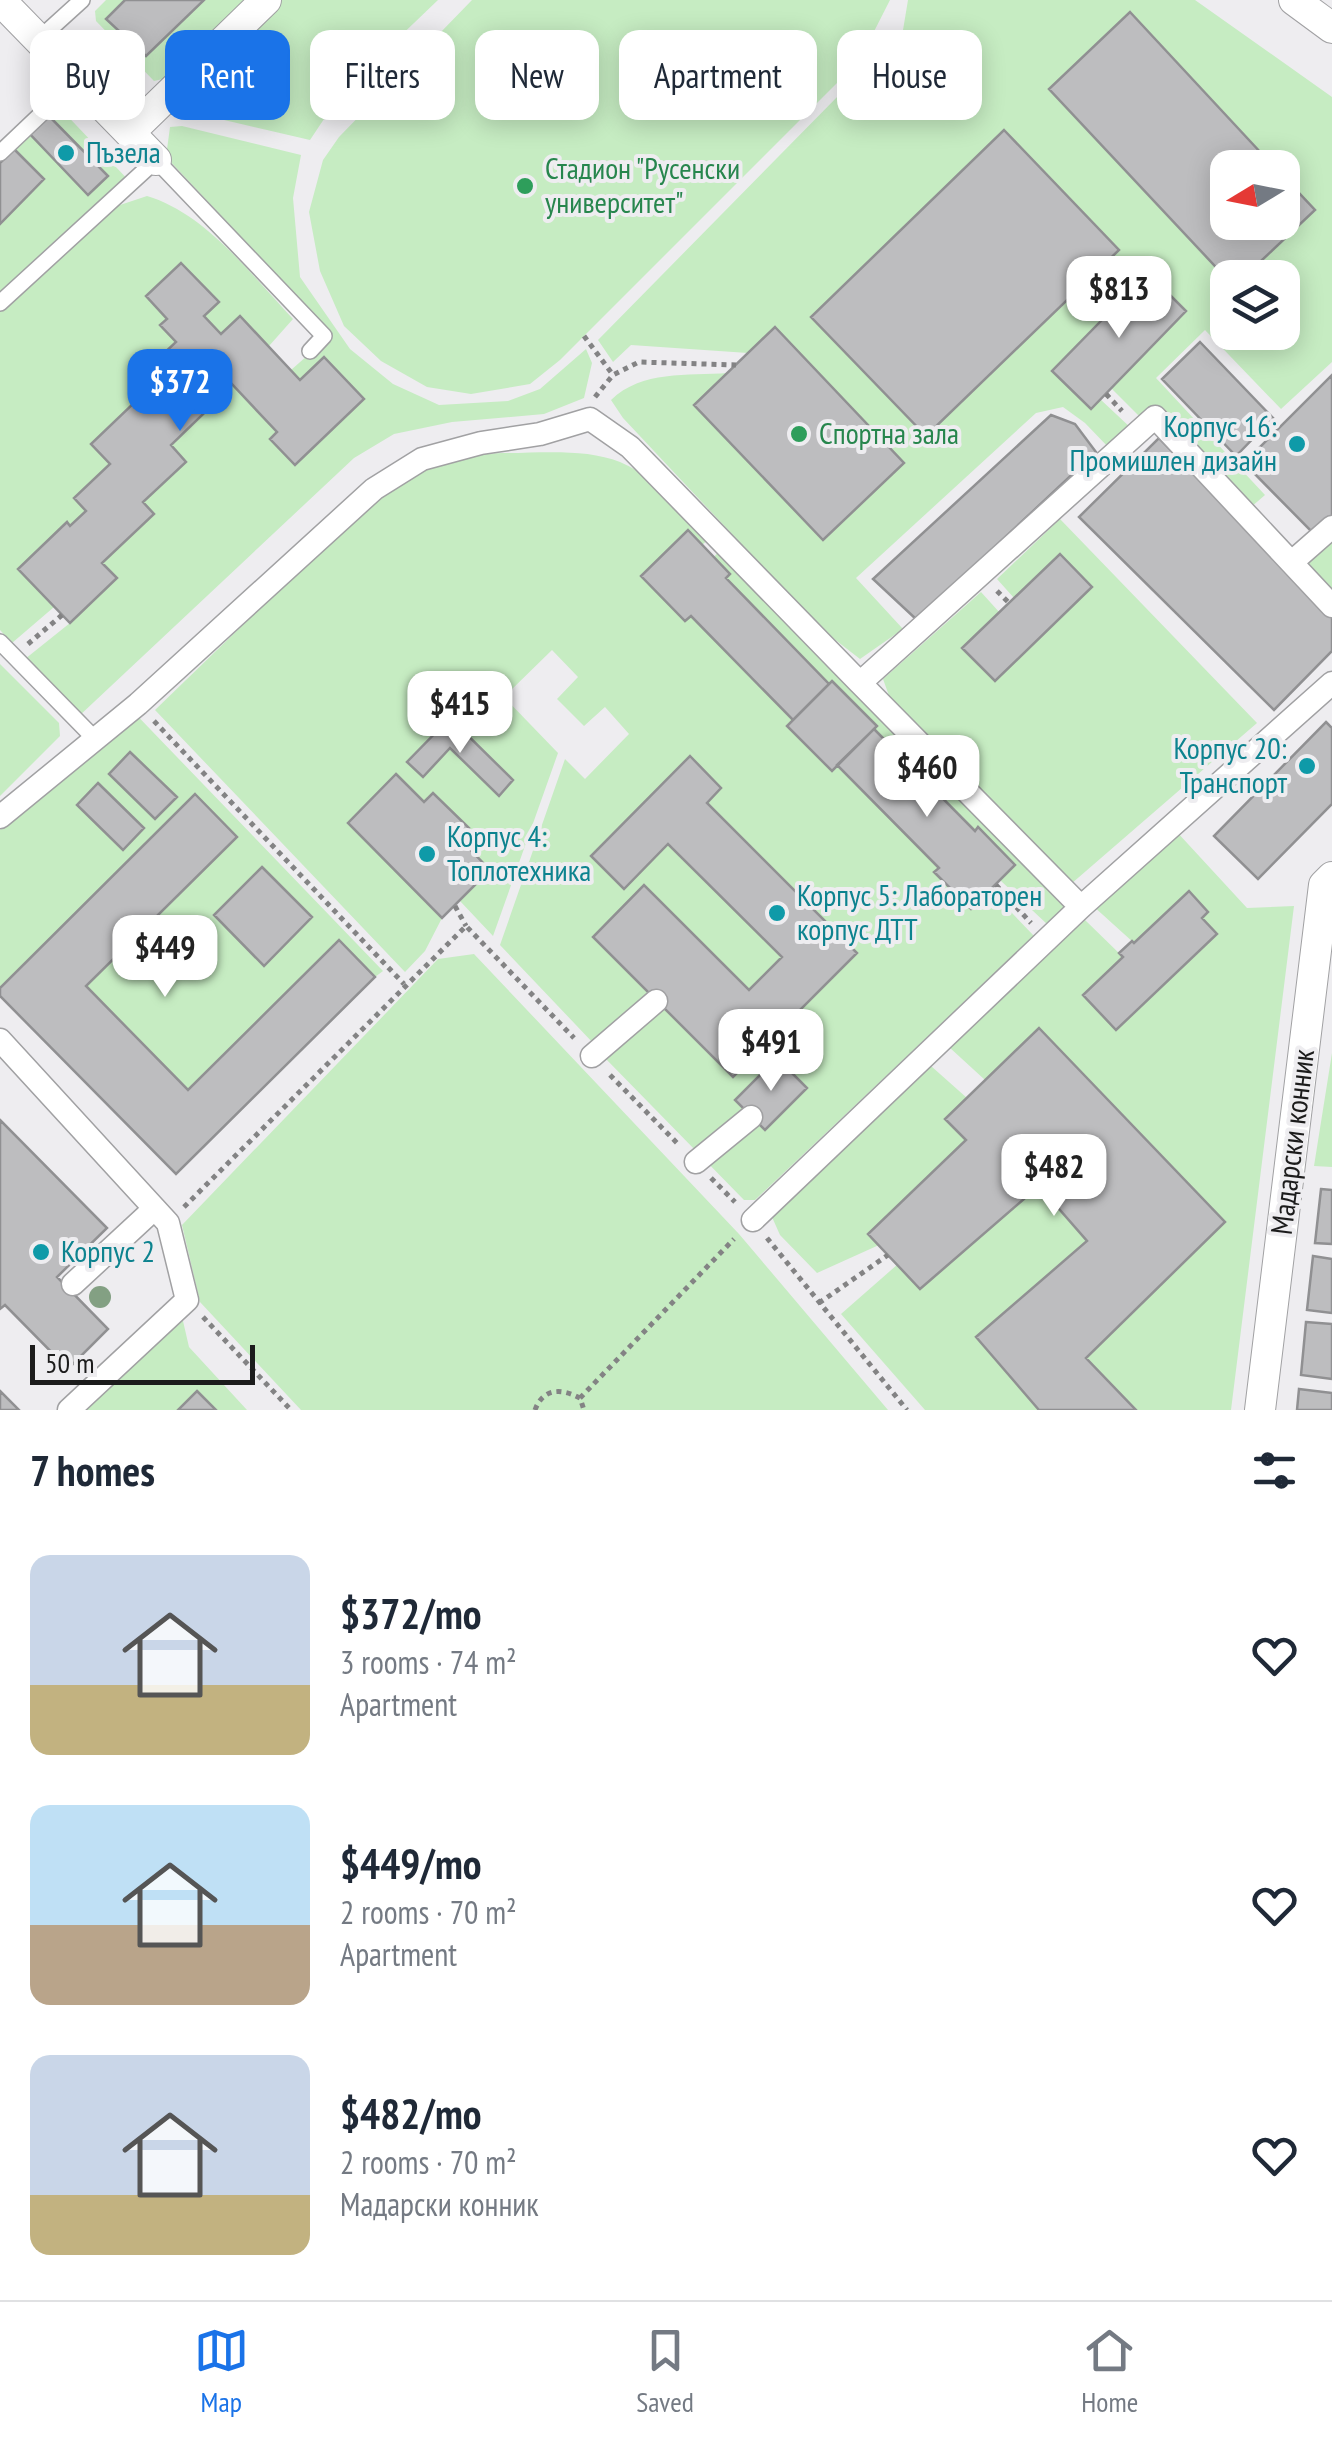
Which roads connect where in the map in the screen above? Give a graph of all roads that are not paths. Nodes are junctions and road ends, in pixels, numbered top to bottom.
1 (0, 0) edge
2 (82, 0) edge
3 (266, 0) edge
4 (1294, 0) edge
5 (1332, 28) edge
6 (31, 30) edge
7 (50, 30) edge
8 (35, 120) edge
9 (118, 120) edge
10 (130, 132) junction
11 (0, 153) edge
12 (156, 160) junction
13 (0, 303) edge
14 (310, 350) dead end
15 (1332, 527) edge
16 (1292, 562) junction
17 (1332, 606) edge
18 (0, 642) edge
19 (860, 683) junction
20 (1332, 683) edge
21 (95, 739) junction
22 (0, 817) edge
23 (1332, 876) edge
24 (1081, 907) junction
25 (656, 1000) dead end
26 (0, 1040) edge
27 (592, 1056) road end
28 (751, 1117) dead end
29 (696, 1162) road end
30 (161, 1216) junction
31 (753, 1220) road end
32 (73, 1284) dead end
33 (69, 1410) edge
34 (1260, 1410) edge

1 - 6 street
2 - 7 lane
3 - 10 street
4 - 5 street
8 - 11 lane
9 - 10 street
10 - 12 street
12 - 13 lane
12 - 14 lane
15 - 16 street
16 - 17 street
16 - 19 street
18 - 21 lane
19 - 21 street
19 - 24 street
20 - 24 street
21 - 22 street
23 - 34 street, Мадарски конник
24 - 31 street
25 - 27 street
26 - 30 street
28 - 29 street
30 - 32 street
30 - 33 street

